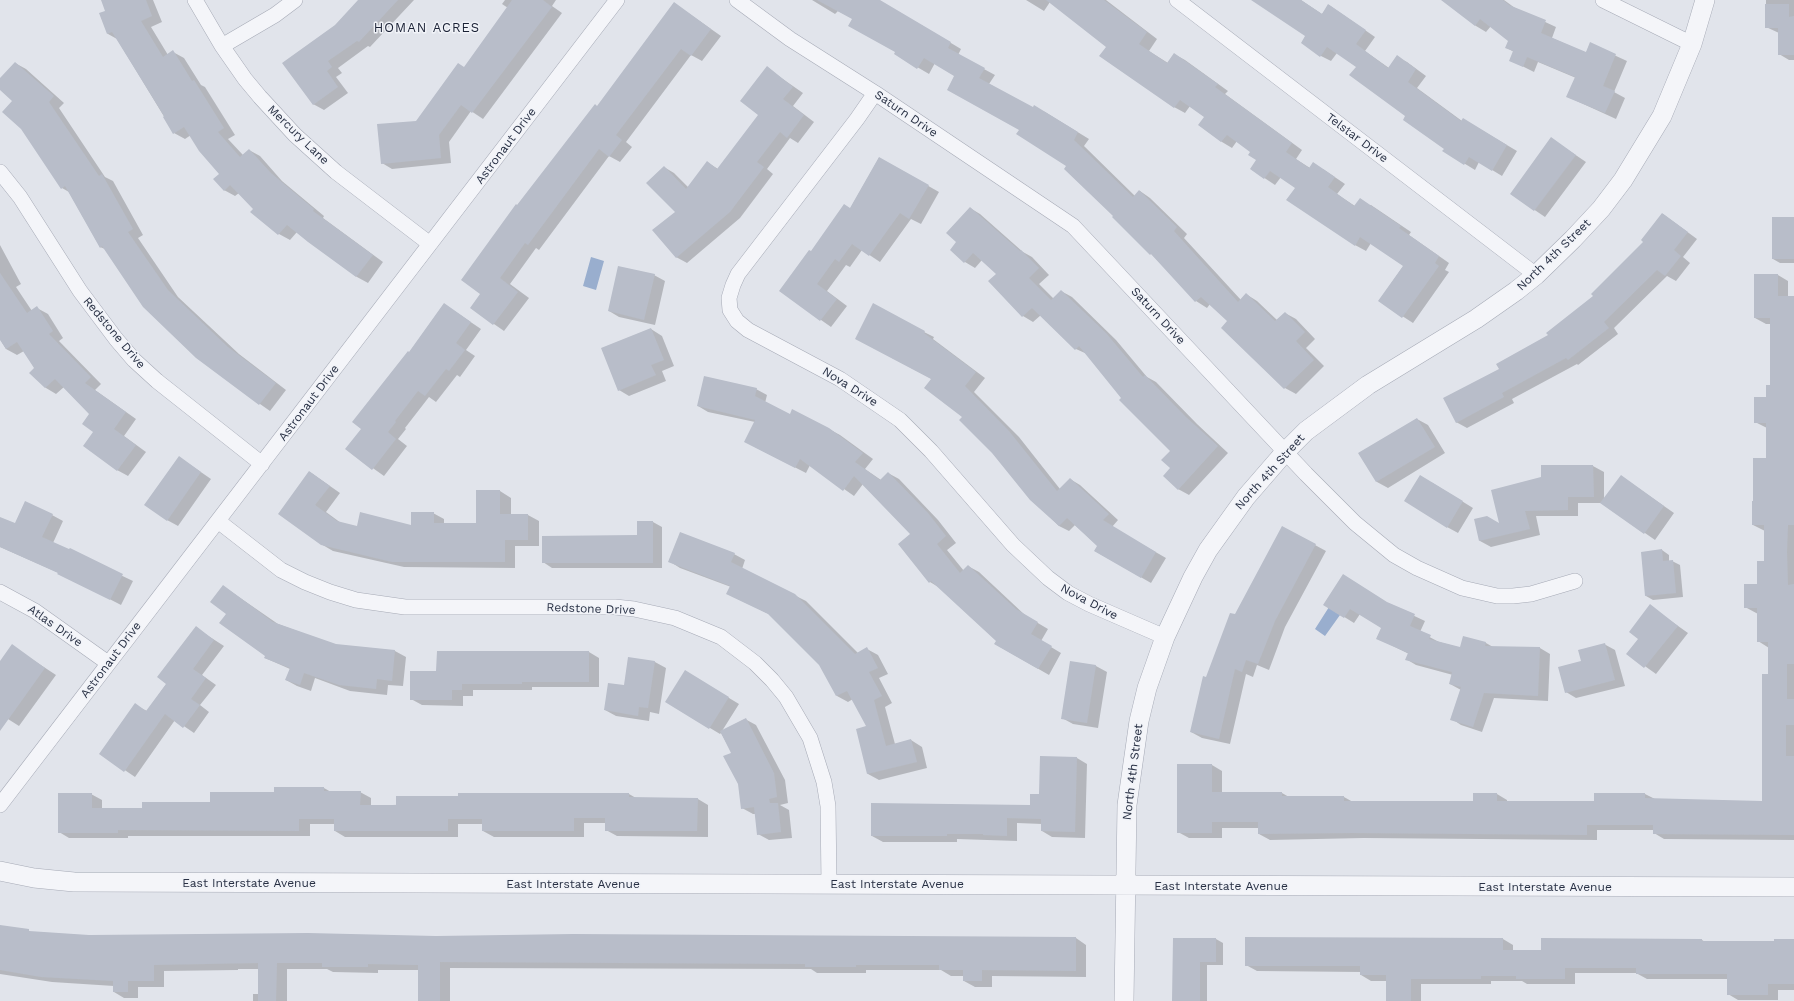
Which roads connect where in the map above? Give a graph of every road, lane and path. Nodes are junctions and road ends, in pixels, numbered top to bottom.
1 (195, 0) edge
2 (295, 0) edge
3 (617, 0) edge
4 (737, 0) edge
5 (1177, 0) edge
6 (1603, 0) edge
7 (1705, 0) edge
8 (1692, 44) junction
9 (222, 46) junction
10 (875, 93) junction
11 (0, 172) edge
12 (430, 244) junction
13 (1536, 275) junction
14 (1285, 452) junction
15 (262, 464) junction
16 (218, 521) junction
17 (1575, 581) dead end
18 (0, 592) edge
19 (1165, 637) junction
20 (108, 663) junction
21 (0, 805) edge
22 (0, 871) edge
23 (829, 884) junction
24 (1125, 885) junction
25 (1794, 887) edge
26 (1124, 1001) edge

1 - 9 street, Mercury Lane
2 - 9 street
3 - 12 street, Astronaut Drive
4 - 10 street, Saturn Drive
5 - 13 street, Telstar Drive
6 - 8 street
7 - 8 street, North 4th Street
8 - 13 street, North 4th Street
9 - 12 street, Mercury Lane
10 - 14 street, Saturn Drive
10 - 19 street, Nova Drive
11 - 15 street, Redstone Drive
12 - 15 street, Astronaut Drive
13 - 14 street, North 4th Street
14 - 17 street, Saturn Drive
14 - 19 street, North 4th Street
15 - 16 street, Astronaut Drive
16 - 20 street, Astronaut Drive
16 - 23 street, Redstone Drive
18 - 20 street, Atlas Drive
19 - 24 street, North 4th Street
20 - 21 street, Astronaut Drive
22 - 23 street, East Interstate Avenue
23 - 24 street, East Interstate Avenue
24 - 25 street, East Interstate Avenue
24 - 26 street, North 4th Street

